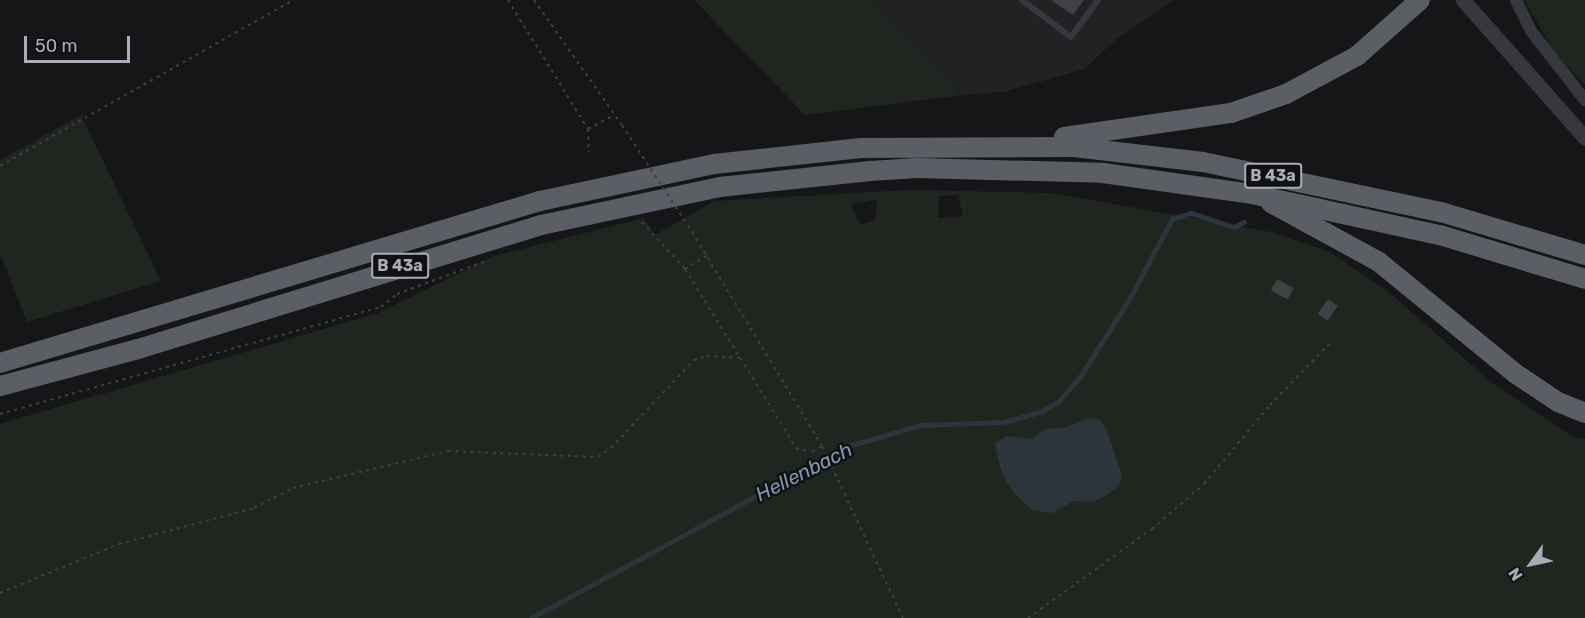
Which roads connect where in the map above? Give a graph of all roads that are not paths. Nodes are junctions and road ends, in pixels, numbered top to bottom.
1 (1022, 0) edge
2 (1098, 0) edge
3 (1420, 0) edge
4 (1463, 0) edge
5 (1516, 0) edge
6 (1585, 100) edge
7 (1585, 138) edge
8 (954, 146) junction
9 (1252, 194) junction
10 (1585, 255) edge
11 (1585, 279) edge
12 (0, 363) edge
13 (0, 386) edge
14 (1585, 413) edge

1 - 2 lane
3 - 8 highway
4 - 7 street
5 - 6 street
8 - 10 highway, B 43a
8 - 12 highway, B 43a
9 - 11 highway, B 43a
9 - 13 highway, B 43a
9 - 14 highway

